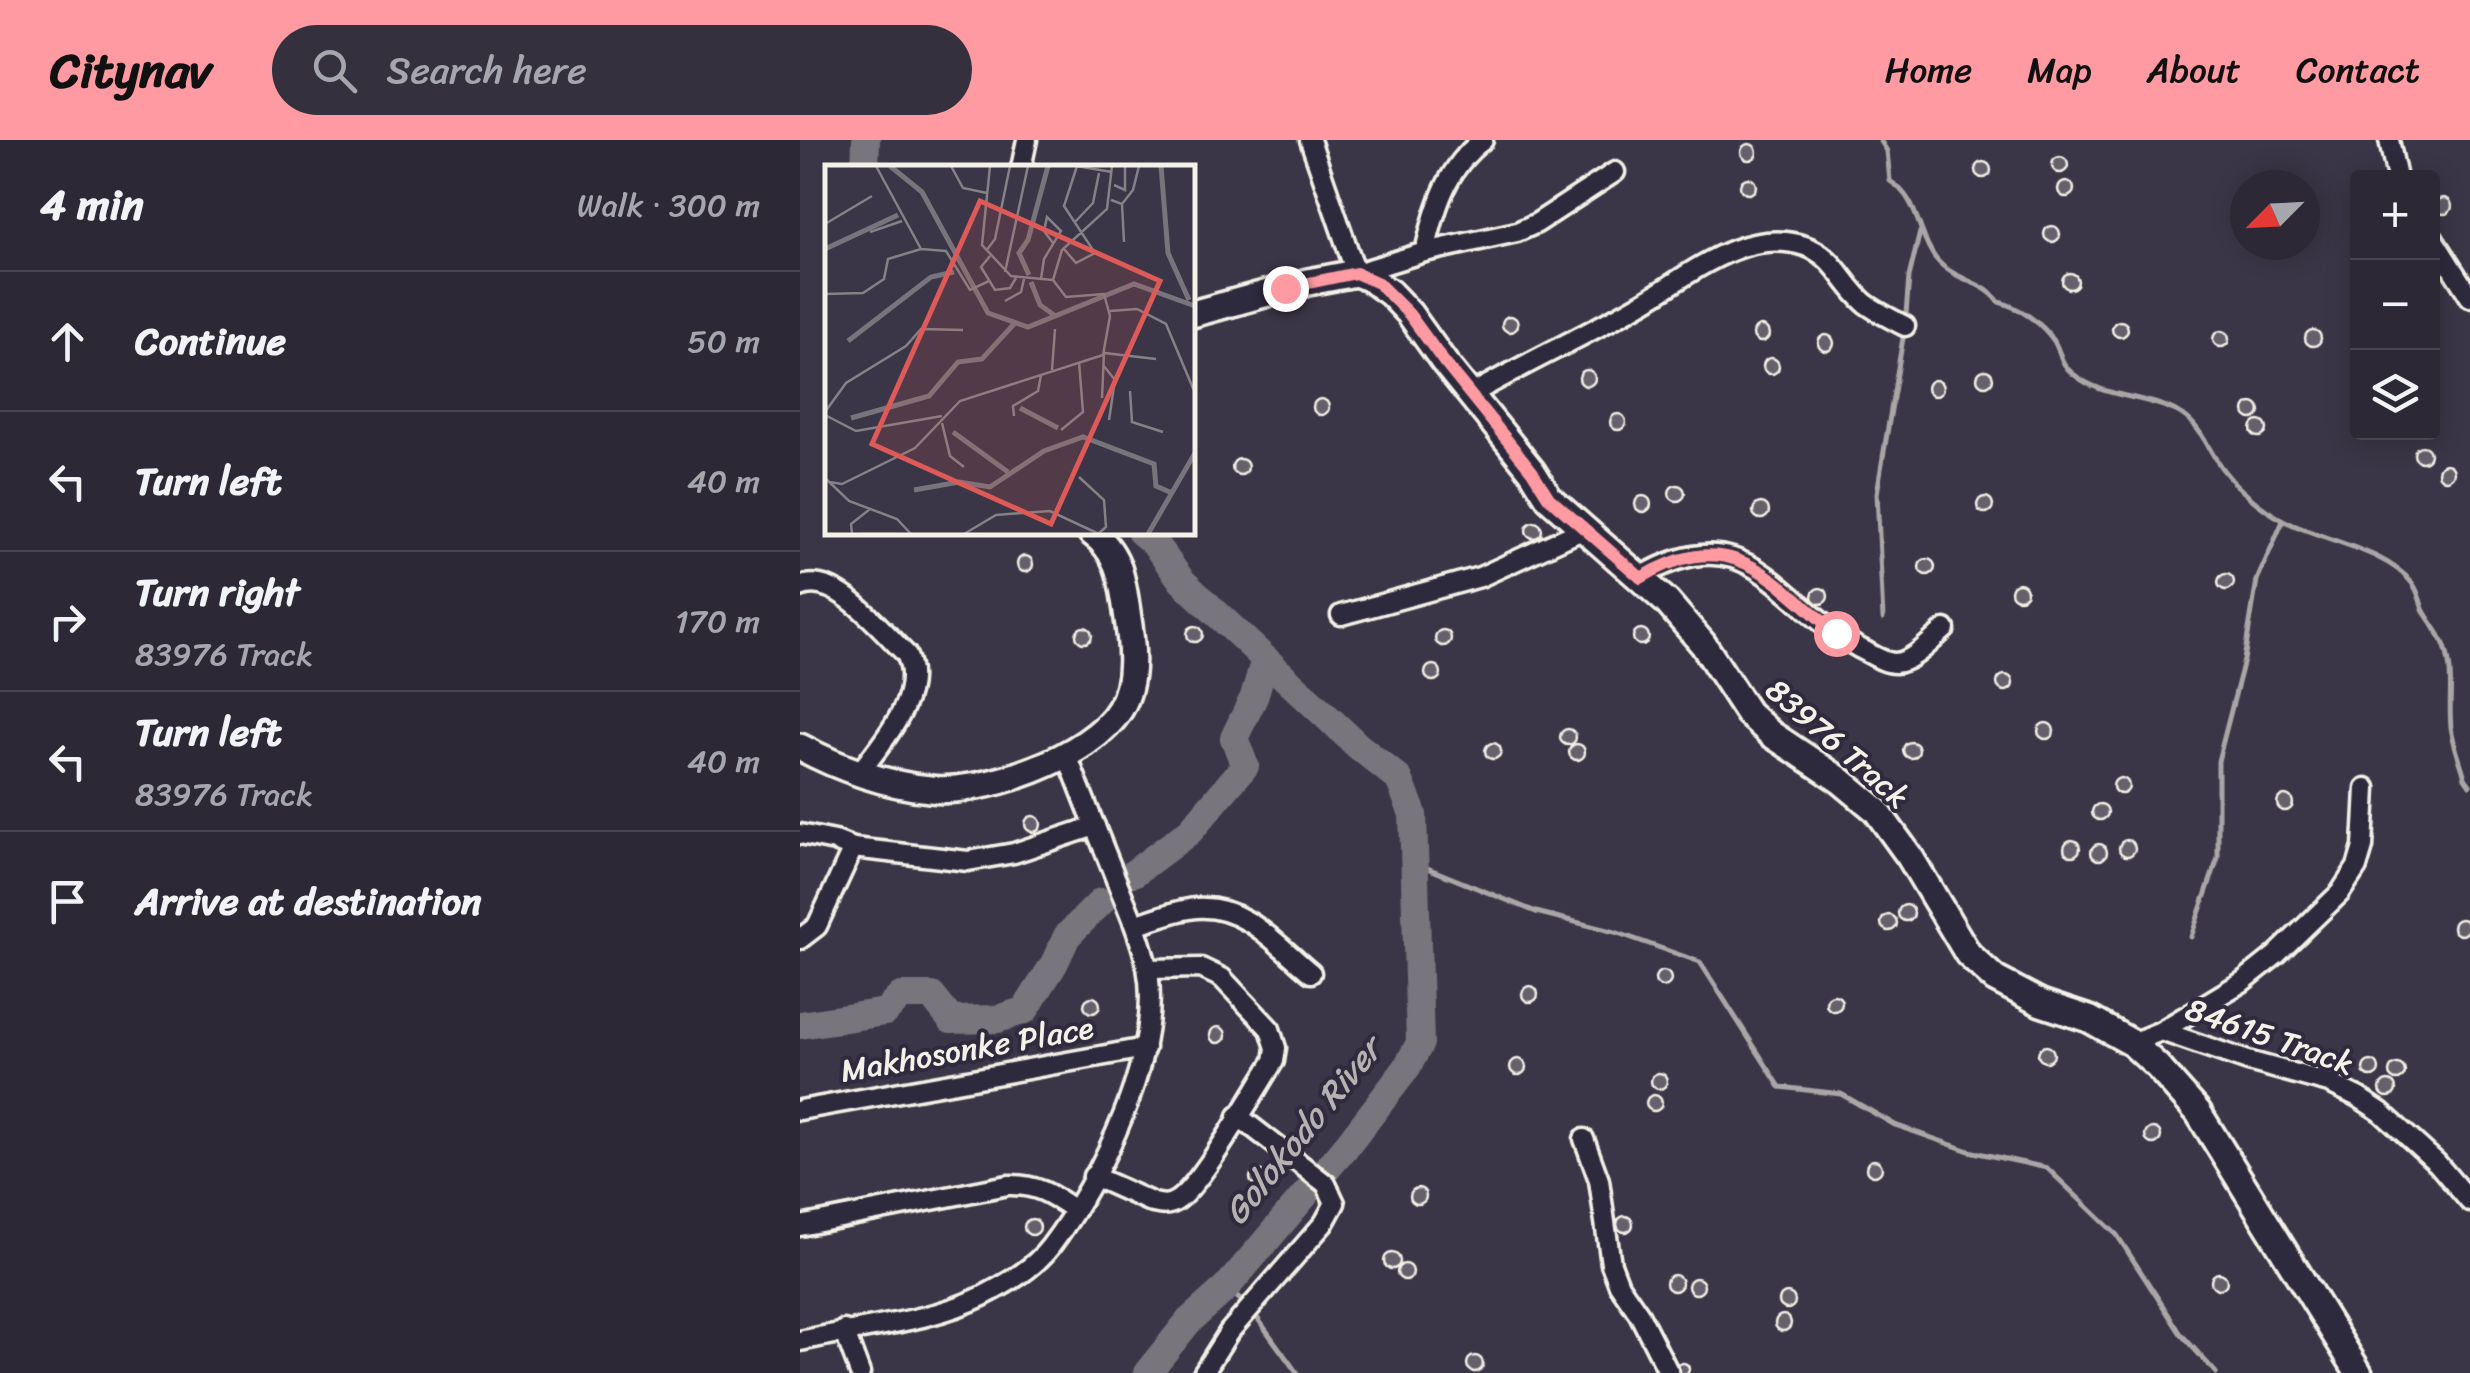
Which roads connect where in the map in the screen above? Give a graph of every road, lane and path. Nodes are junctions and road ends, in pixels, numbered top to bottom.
1 (1027, 140) edge
2 (1310, 140) edge
3 (1483, 140) edge
4 (2389, 140) edge
5 (1022, 165) edge
6 (2395, 170) edge
7 (1615, 172) dead end
8 (2440, 250) edge
9 (1425, 252) junction
10 (1356, 273) junction
11 (2470, 297) edge
12 (1195, 313) edge
13 (1905, 326) dead end
14 (1470, 396) junction
15 (1582, 530) junction
16 (1094, 535) edge
17 (1641, 578) junction
18 (800, 587) edge
19 (1342, 615) dead end
20 (1945, 629) dead end
21 (800, 747) edge
22 (1067, 755) junction
23 (860, 772) junction
24 (2366, 788) dead end
25 (1094, 826) junction
26 (800, 834) edge
27 (853, 848) junction
28 (1135, 925) junction
29 (800, 939) edge
30 (1148, 968) junction
31 (1311, 974) dead end
32 (2160, 1031) junction
33 (2132, 1043) junction
34 (1145, 1048) junction
35 (800, 1110) edge
36 (1238, 1116) junction
37 (1584, 1140) dead end
38 (1092, 1176) junction
39 (2470, 1202) edge
40 (1073, 1209) junction
41 (800, 1226) edge
42 (844, 1330) junction
43 (800, 1341) edge
44 (860, 1373) edge
45 (1203, 1373) edge
46 (1670, 1373) edge
47 (2359, 1373) edge

1 - 5 street
2 - 10 street
3 - 9 street
4 - 6 street
7 - 9 street
8 - 11 street
9 - 10 street
10 - 12 street
10 - 14 street, 83976 Track
13 - 14 street
14 - 15 street, 83976 Track
15 - 17 street, 83976 Track
15 - 19 street
16 - 22 street
17 - 20 street
17 - 33 street, 83976 Track
18 - 23 street
21 - 23 street
22 - 23 street
22 - 25 street
24 - 32 street
25 - 27 street
25 - 28 street
26 - 27 street
27 - 29 street
28 - 30 street
28 - 31 street
30 - 34 street
30 - 36 street
32 - 33 street, 84615 Track
32 - 39 street, 84615 Track
33 - 47 street, 83976 Track
34 - 35 street, Makhosonke Place
34 - 38 street
36 - 38 street
36 - 45 street
37 - 46 street
38 - 40 street
40 - 41 street
40 - 42 street
42 - 43 street
42 - 44 street

